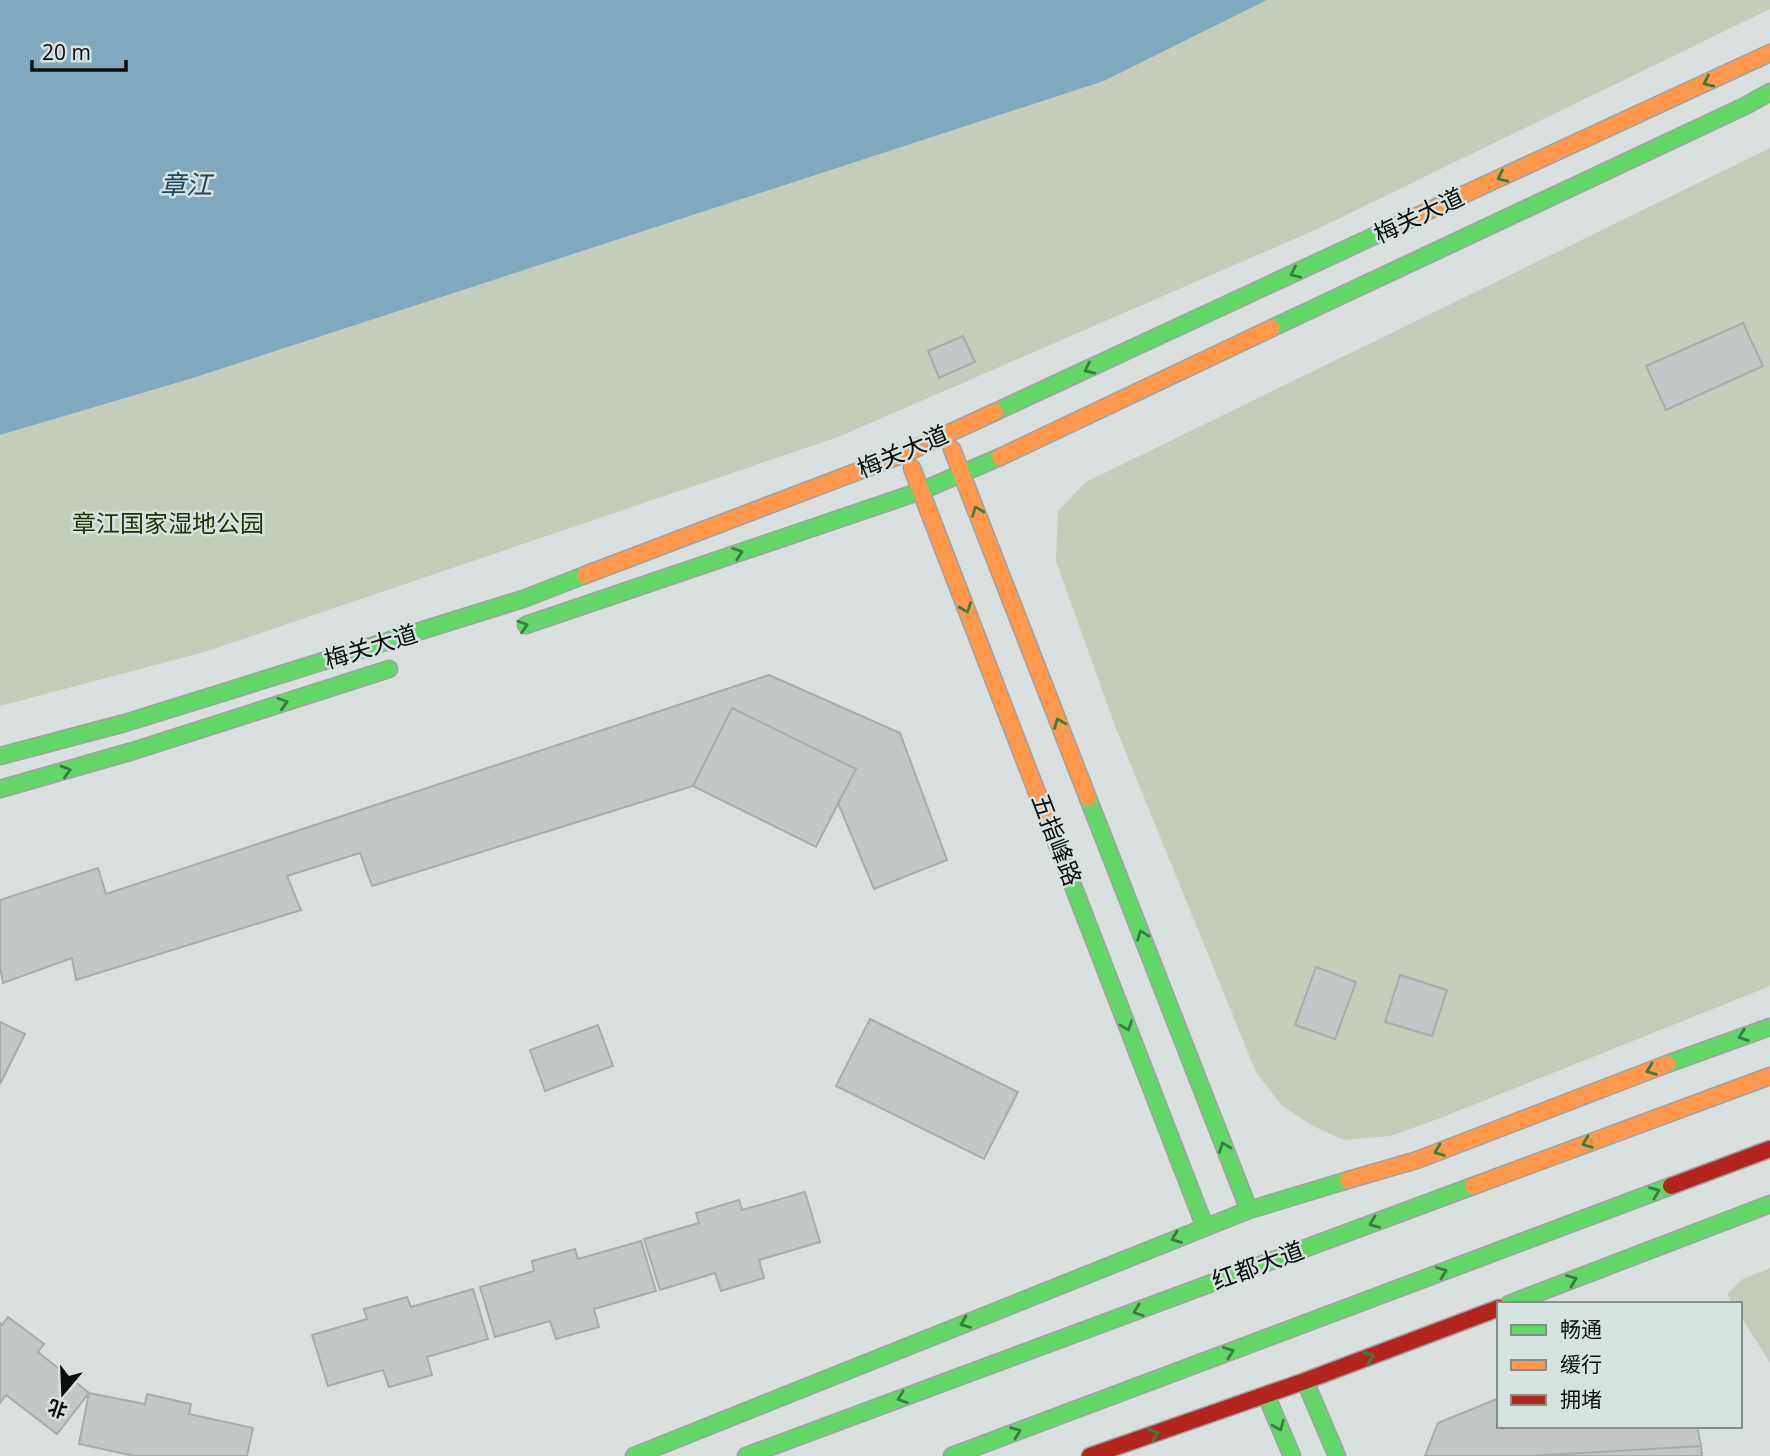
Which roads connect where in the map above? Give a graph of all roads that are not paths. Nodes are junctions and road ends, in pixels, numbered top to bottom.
1 (1770, 53) edge
2 (1770, 92) edge
3 (946, 435) junction
4 (906, 453) junction
5 (963, 474) junction
6 (921, 491) junction
7 (513, 629) dead end
8 (408, 663) dead end
9 (0, 756) edge
10 (0, 789) edge
11 (1770, 1027) edge
12 (1770, 1076) edge
13 (1770, 1149) edge
14 (1770, 1205) edge
15 (1249, 1210) junction
16 (1205, 1227) junction
17 (1514, 1302) edge
18 (1497, 1309) edge
19 (1305, 1381) junction
20 (1266, 1395) junction
21 (634, 1456) edge
22 (747, 1456) edge
23 (953, 1456) edge
24 (1090, 1456) edge
25 (1292, 1456) edge
26 (1337, 1456) edge

1 -> 3 main road, 梅关大道
2 - 5 main road, 梅关大道
3 - 4 main road, 梅关大道
3 - 5 main road
4 - 6 main road, 五指峰路
4 - 9 main road, 梅关大道
5 - 6 main road, 梅关大道
15 -> 5 main road
7 -> 6 main road, 梅关大道
6 -> 16 main road, 五指峰路
10 -> 8 main road, 梅关大道
11 -> 15 main road
12 -> 22 main road, 红都大道
23 -> 13 main road
17 -> 14 main road
15 - 16 main road
16 -> 21 main road
19 -> 18 main road
19 - 20 main road
19 - 26 main road
24 -> 20 main road
20 -> 25 main road

